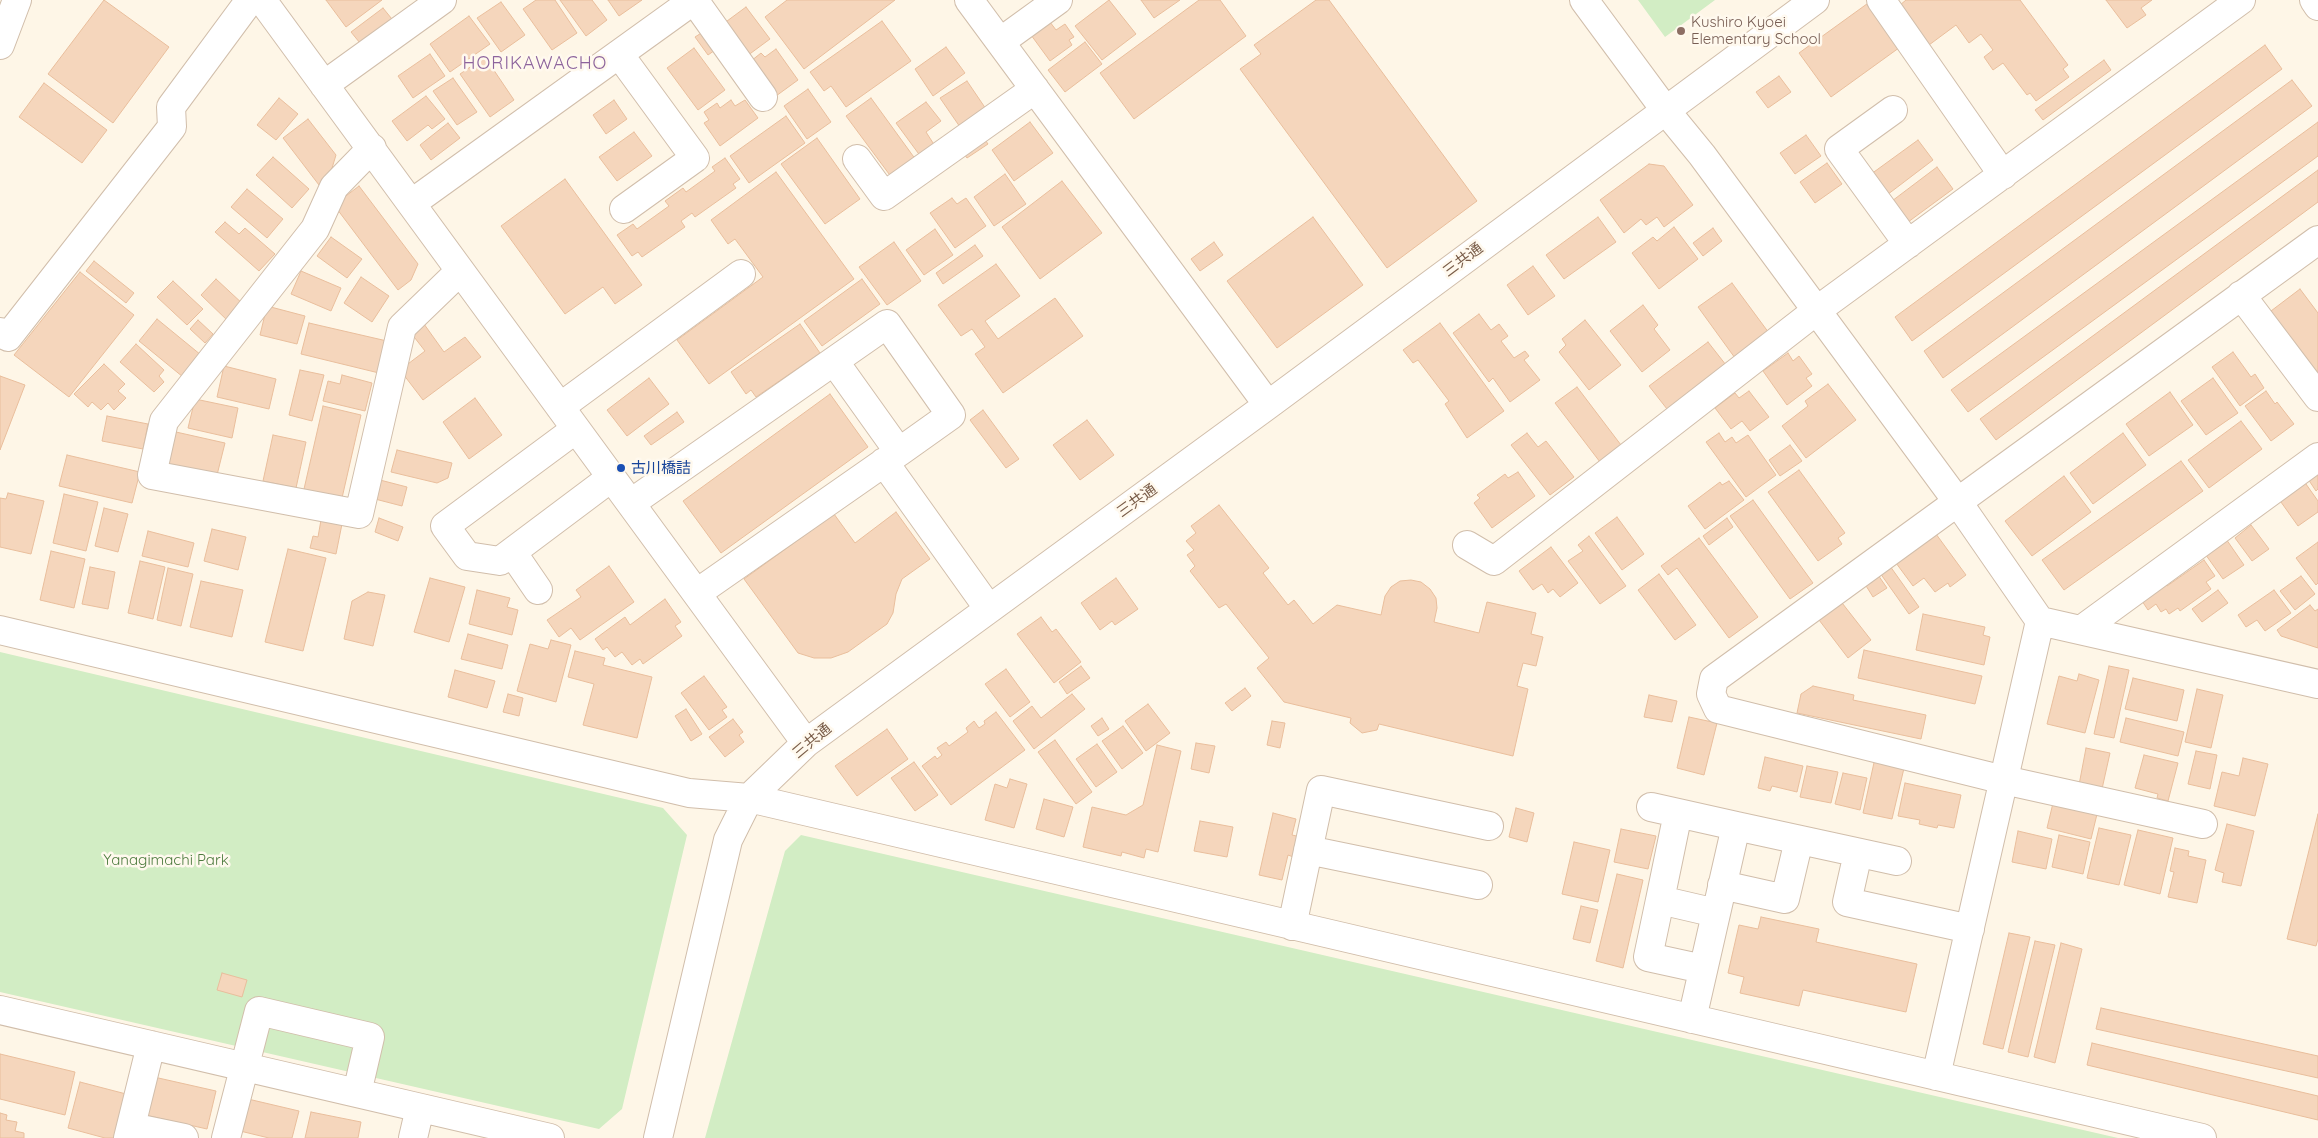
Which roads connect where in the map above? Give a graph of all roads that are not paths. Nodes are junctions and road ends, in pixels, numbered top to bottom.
1 (17, 0) edge
2 (250, 0) edge
3 (262, 0) edge
4 (442, 0) edge
5 (694, 0) edge
6 (969, 0) edge
7 (1058, 0) edge
8 (1584, 0) edge
9 (1815, 0) edge
10 (1881, 0) edge
11 (2241, 0) edge
12 (2314, 0) edge
13 (2318, 6) edge
14 (1000, 42) junction
15 (0, 45) edge
16 (619, 54) junction
17 (324, 85) junction
18 (1035, 88) junction
19 (763, 97) dead end
20 (1893, 110) dead end
21 (1666, 111) junction
22 (372, 148) junction
23 (857, 159) dead end
24 (2003, 175) junction
25 (412, 203) junction
26 (624, 209) dead end
27 (2318, 240) edge
28 (1908, 244) junction
29 (460, 271) junction
30 (741, 274) dead end
31 (2241, 296) junction
32 (1816, 311) junction
33 (0, 332) edge
34 (834, 361) junction
35 (2318, 397) edge
36 (1268, 405) junction
37 (560, 407) junction
38 (576, 429) junction
39 (891, 457) junction
40 (2318, 457) edge
41 (612, 477) junction
42 (631, 502) junction
43 (1958, 502) junction
44 (1467, 545) dead end
45 (512, 552) junction
46 (538, 590) dead end
47 (697, 593) junction
48 (989, 609) junction
49 (2040, 621) junction
50 (0, 630) edge
51 (2081, 630) junction
52 (2318, 684) edge
53 (806, 743) junction
54 (2004, 780) junction
55 (749, 798) junction
56 (1651, 807) dead end
57 (1678, 813) junction
58 (2202, 824) dead end
59 (1489, 826) dead end
60 (1736, 826) junction
61 (1798, 840) junction
62 (1308, 850) junction
63 (1858, 853) junction
64 (1897, 861) dead end
65 (1478, 885) dead end
66 (1722, 885) junction
67 (1660, 900) junction
68 (1716, 913) junction
69 (1292, 926) junction
70 (1970, 929) junction
71 (1703, 968) junction
72 (0, 1010) edge
73 (1692, 1019) junction
74 (151, 1045) junction
75 (245, 1067) junction
76 (1936, 1076) junction
77 (356, 1093) junction
78 (420, 1108) junction
79 (130, 1133) edge
80 (184, 1138) edge
81 (226, 1138) edge
82 (413, 1138) edge
83 (550, 1138) edge
84 (658, 1138) edge
85 (2202, 1138) edge

1 - 15 street
2 - 33 street
3 - 17 street
4 - 17 street
5 - 16 street
5 - 19 street
6 - 14 street
7 - 14 street
8 - 21 street
9 - 21 street, 三共通
10 - 24 street
11 - 24 street
12 - 13 street
14 - 18 street
16 - 25 street
16 - 26 street
17 - 22 street
18 - 23 street
18 - 36 street
20 - 28 street
21 - 32 street
21 - 36 street, 三共通
22 - 25 street
22 - 29 street
24 - 28 street
25 - 29 street
27 - 31 street
28 - 32 street
29 - 37 street
30 - 37 street
31 - 35 street
31 - 43 street
32 - 43 street
32 - 44 street
34 - 39 street
34 - 39 street
34 - 42 street
36 - 48 street, 三共通
37 - 38 street
38 - 41 street
38 - 45 street
39 - 47 street
39 - 48 street
40 - 51 street
41 - 42 street
41 - 45 street
42 - 47 street
43 - 49 street
43 - 54 street
45 - 46 street
47 - 53 street
48 - 53 street, 三共通
49 - 51 street
49 - 54 street
50 - 55 street
51 - 52 street
53 - 55 street, 三共通
54 - 58 street
54 - 70 street
55 - 69 street
55 - 84 street, 三共通
56 - 57 street
57 - 60 street
57 - 67 street
59 - 62 street
60 - 61 street
60 - 66 street
61 - 63 street
61 - 66 street
62 - 65 street
62 - 69 street
63 - 64 street
63 - 70 street
66 - 68 street
67 - 68 street
67 - 71 street
68 - 71 street
69 - 73 street
70 - 76 street
71 - 73 street
72 - 74 street
73 - 76 street
74 - 75 street
74 - 79 street
75 - 77 street
75 - 77 street
75 - 81 street
76 - 85 street
77 - 78 street
78 - 82 street
78 - 83 street
79 - 80 street

